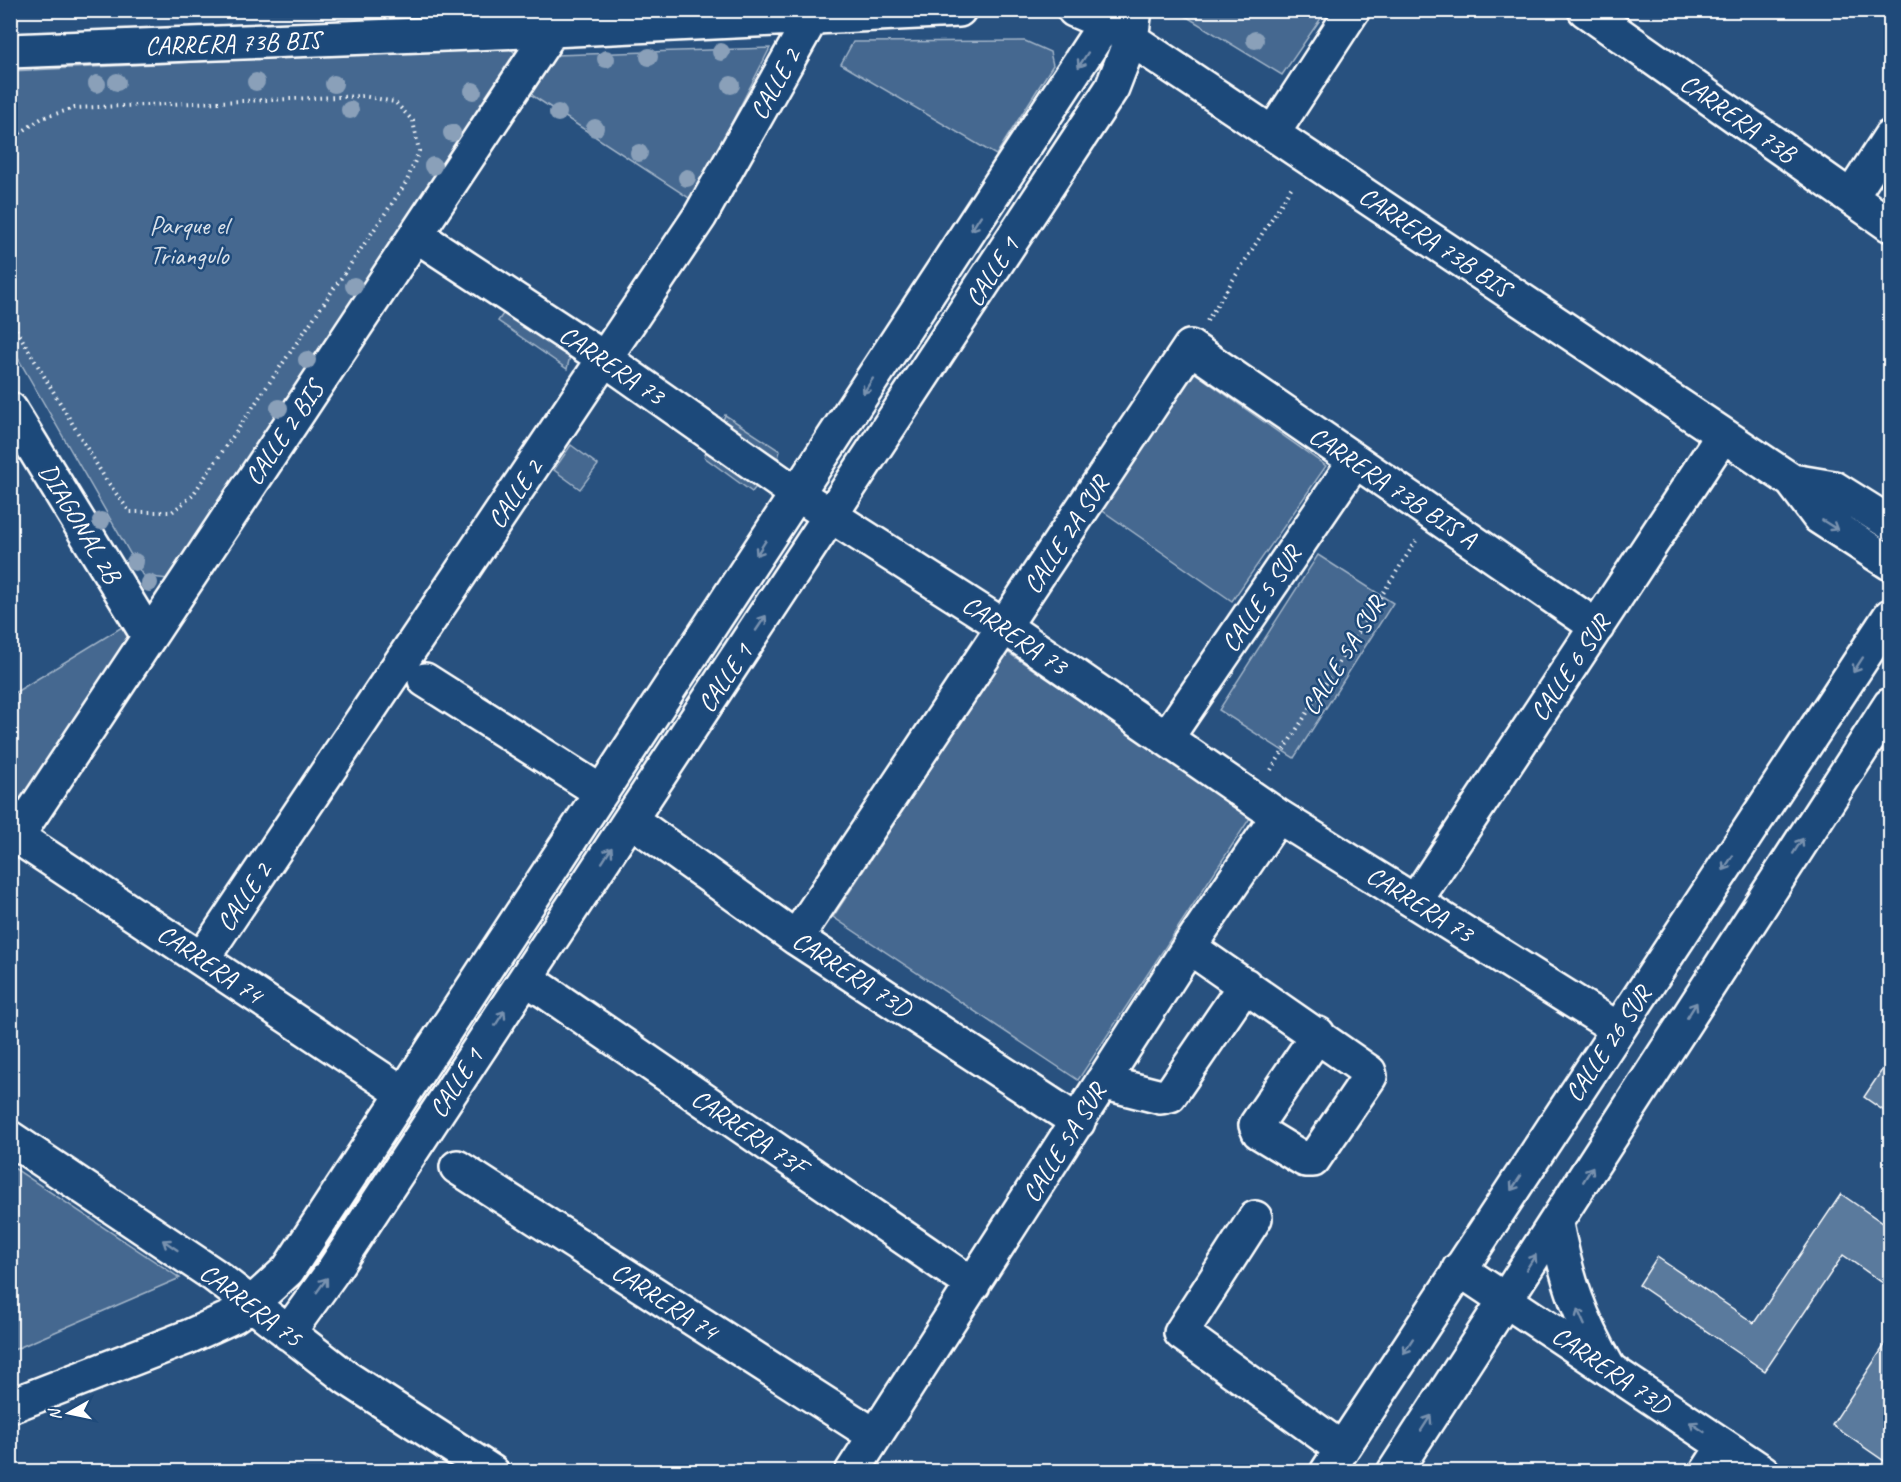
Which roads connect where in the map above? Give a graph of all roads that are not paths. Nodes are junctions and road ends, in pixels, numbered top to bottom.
1 (959, 10) edge
2 (1074, 10) edge
3 (1353, 10) edge
4 (1585, 10) edge
5 (811, 19) junction
6 (1122, 21) edge
7 (552, 30) junction
8 (10, 51) edge
9 (1273, 133) junction
10 (1890, 137) edge
11 (1851, 197) junction
12 (1890, 225) edge
13 (416, 235) junction
14 (1190, 346) joint
15 (605, 359) junction
16 (10, 409) edge
17 (1723, 435) junction
18 (1355, 461) junction
19 (1792, 481) junction
20 (797, 494) junction
21 (832, 516) junction
22 (1890, 523) edge
23 (1890, 563) edge
24 (1890, 616) edge
25 (1005, 627) junction
26 (1597, 627) junction
27 (149, 637) junction
28 (425, 680) dead end
29 (1890, 705) edge
30 (1167, 736) junction
31 (601, 792) junction
32 (1265, 807) junction
33 (631, 820) junction
34 (14, 834) edge
35 (1416, 900) junction
36 (520, 914) junction
37 (554, 935) junction
38 (796, 938) junction
39 (1189, 947) junction
40 (202, 959) junction
41 (526, 978) junction
42 (1245, 985) junction
43 (1618, 1029) junction
44 (1318, 1034) dead end
45 (1102, 1082) junction
46 (403, 1093) junction
47 (1078, 1122) junction
48 (10, 1138) edge
49 (457, 1167) dead end
50 (1255, 1218) dead end
51 (1557, 1224) junction
52 (1459, 1269) junction
53 (973, 1285) junction
54 (1506, 1300) junction
55 (251, 1304) junction
56 (288, 1333) junction
57 (1609, 1369) junction
58 (10, 1406) edge
59 (874, 1436) junction
60 (1716, 1459) edge
61 (1334, 1460) edge
62 (492, 1472) edge
63 (852, 1472) edge
64 (1394, 1472) edge
65 (1763, 1472) edge

1 - 5 street, CARRERA 73B BIS
2 - 6 street, CARRERA 73B BIS
3 - 9 street
4 - 11 street, CARRERA 73B
5 - 7 street, CARRERA 73B BIS
5 - 15 street, CALLE 2
6 - 9 street, CARRERA 73B BIS
6 -> 20 street, CALLE 1
6 - 21 street, CALLE 1
7 - 8 street, CARRERA 73B BIS
7 - 13 street, CALLE 2 BIS
9 - 17 street, CARRERA 73B BIS
10 - 11 street
11 - 12 street, CARRERA 73B
13 - 15 street, CARRERA 73
13 - 27 street, CALLE 2 BIS
14 - 18 street, CARRERA 73B BIS A
14 - 25 street, CALLE 2A SUR
15 - 20 street, CARRERA 73
15 - 40 street, CALLE 2
16 - 27 street, DIAGONAL 2B
17 - 19 street, CARRERA 73B BIS
17 - 26 street, CALLE 6 SUR
18 - 26 street, CARRERA 73B BIS A
18 - 30 street, CALLE 5 SUR
19 - 22 street, CARRERA 73B BIS
19 -> 23 street, CARRERA 73B BIS
20 - 21 street, CARRERA 73
20 -> 31 street, CALLE 1
21 - 25 street, CARRERA 73
33 -> 21 street, CALLE 1
24 -> 43 street, CALLE 26 SUR
25 - 30 street, CARRERA 73
25 - 38 street, CALLE 2A SUR
26 - 35 street, CALLE 6 SUR
27 - 34 street, CALLE 2 BIS
28 - 31 street
51 -> 29 street, CALLE 26 SUR
30 - 32 street, CARRERA 73
31 - 36 street, CALLE 1
32 - 35 street, CARRERA 73
32 - 39 street, CALLE 5A SUR
37 -> 33 street, CALLE 1
33 - 38 street, CARRERA 73D
34 - 40 street, CARRERA 74
35 - 43 street, CARRERA 73
36 - 37 street
36 - 46 street, CALLE 1
37 - 41 street, CALLE 1
38 - 47 street, CARRERA 73D
39 - 42 street
39 - 45 street, CALLE 5A SUR
40 - 46 street, CARRERA 74
41 - 53 street, CARRERA 73F
56 -> 41 street, CALLE 1
42 - 44 street
42 - 45 street
43 -> 52 street, CALLE 26 SUR
45 - 47 street, CALLE 5A SUR
46 - 55 street, CALLE 1
47 - 53 street, CALLE 5A SUR
55 -> 48 street, CARRERA 75
49 - 59 street, CARRERA 74
50 - 61 street
54 -> 51 street, CALLE 26 SUR
57 -> 51 street
52 - 54 street, CARRERA 73D
52 -> 61 street, CALLE 26 SUR
53 - 59 street, CALLE 5A SUR
54 - 57 street, CARRERA 73D
64 -> 54 street, CALLE 26 SUR
55 - 56 street, CARRERA 75
55 - 58 street, CALLE 1
56 - 62 street, CARRERA 75
60 -> 57 street, CARRERA 73D
59 - 63 street, CALLE 5A SUR
60 - 65 street, CARRERA 73D

